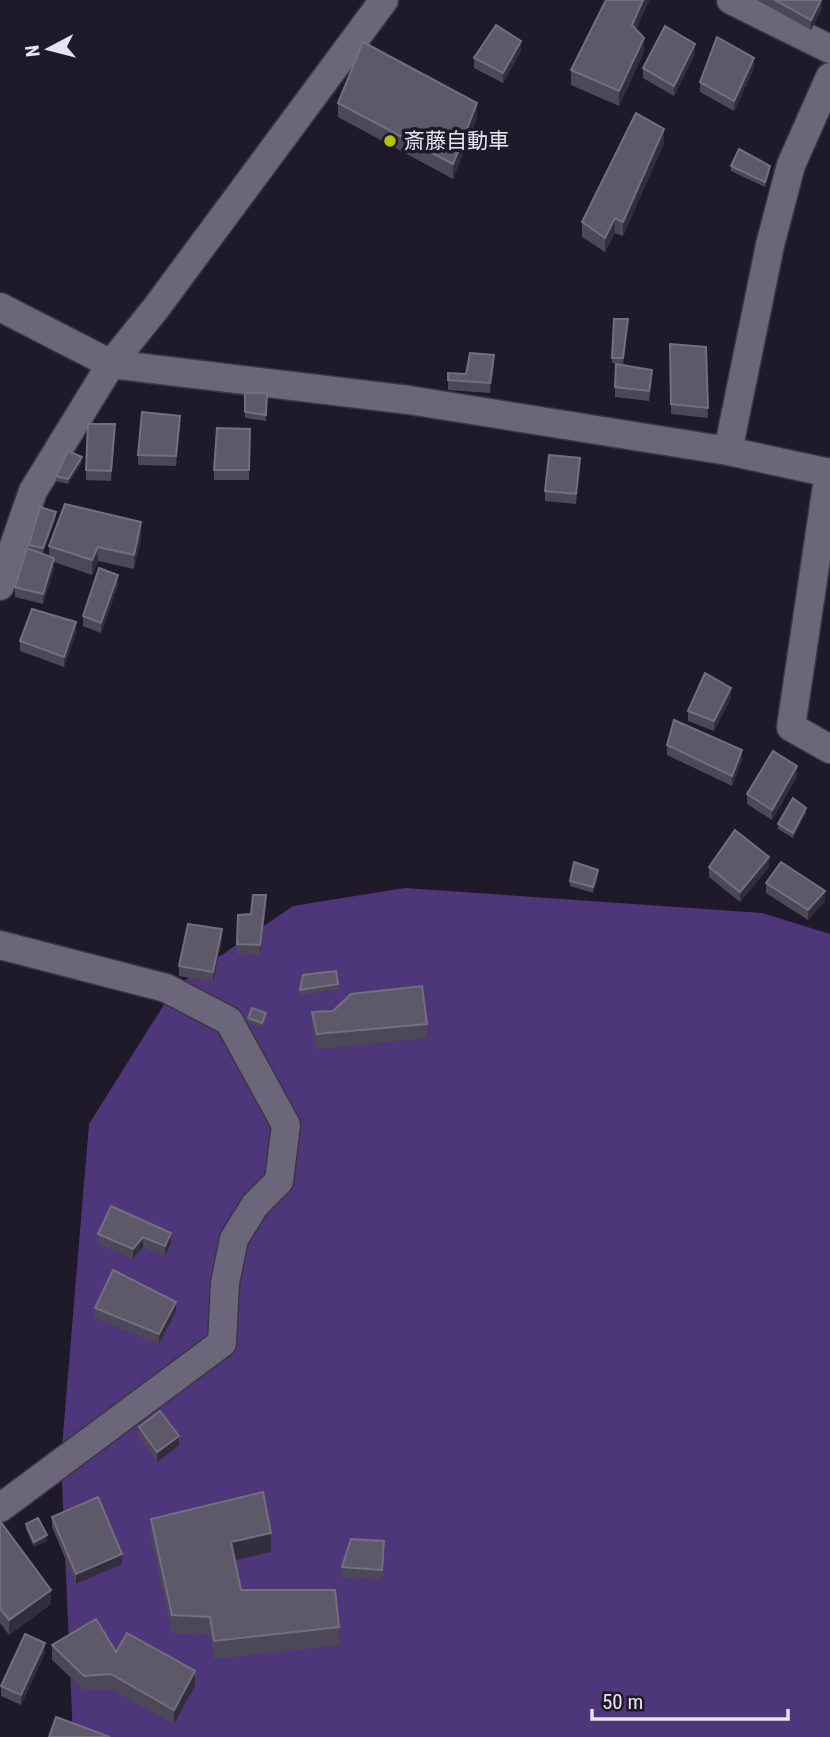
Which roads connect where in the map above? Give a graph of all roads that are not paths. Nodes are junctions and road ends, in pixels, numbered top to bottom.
1 (384, 0) edge
2 (731, 0) edge
3 (830, 49) edge
4 (830, 77) edge
5 (0, 307) edge
6 (111, 364) junction
7 (727, 451) junction
8 (829, 472) edge
9 (0, 586) edge
10 (830, 749) edge
11 (0, 945) edge
12 (0, 1508) edge

1 - 6 street
2 - 3 street
4 - 7 street
5 - 6 street
6 - 7 street
6 - 9 street
7 - 8 street
8 - 10 street
11 - 12 street

